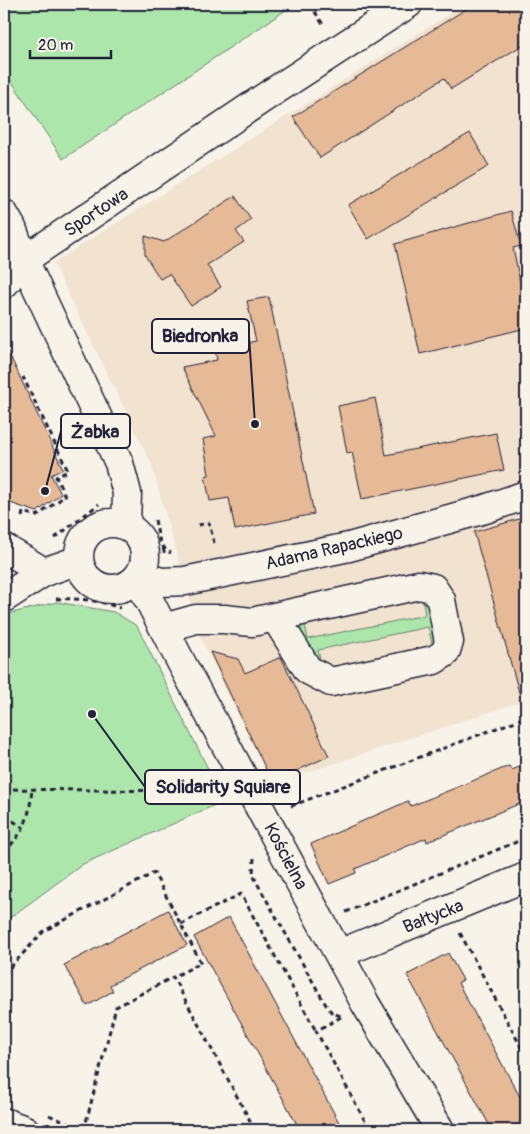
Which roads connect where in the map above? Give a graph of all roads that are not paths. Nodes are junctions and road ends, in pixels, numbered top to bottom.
1 (408, 4) edge
2 (4, 214) edge
3 (24, 260) junction
4 (4, 284) edge
5 (526, 494) edge
6 (126, 526) junction
7 (4, 548) edge
8 (79, 560) junction
9 (44, 572) junction
10 (138, 577) junction
11 (4, 598) edge
12 (275, 617) junction
13 (164, 628) junction
14 (526, 877) edge
15 (339, 954) junction
16 (4, 1122) edge
17 (25, 1130) edge
18 (440, 1130) edge

1 - 3 street, Sportowa
2 - 3 street
3 - 4 street, Sportowa
3 - 6 street
5 - 10 street, Adama Rapackiego
6 - 8 street
6 - 10 street
7 - 9 street
8 - 9 street
8 - 10 street
9 - 11 street
10 - 13 street, Kościelna
12 - 12 street
12 - 13 street
13 - 15 street, Kościelna
14 - 15 street, Bałtycka
15 - 18 street, Kościelna
16 - 17 street

